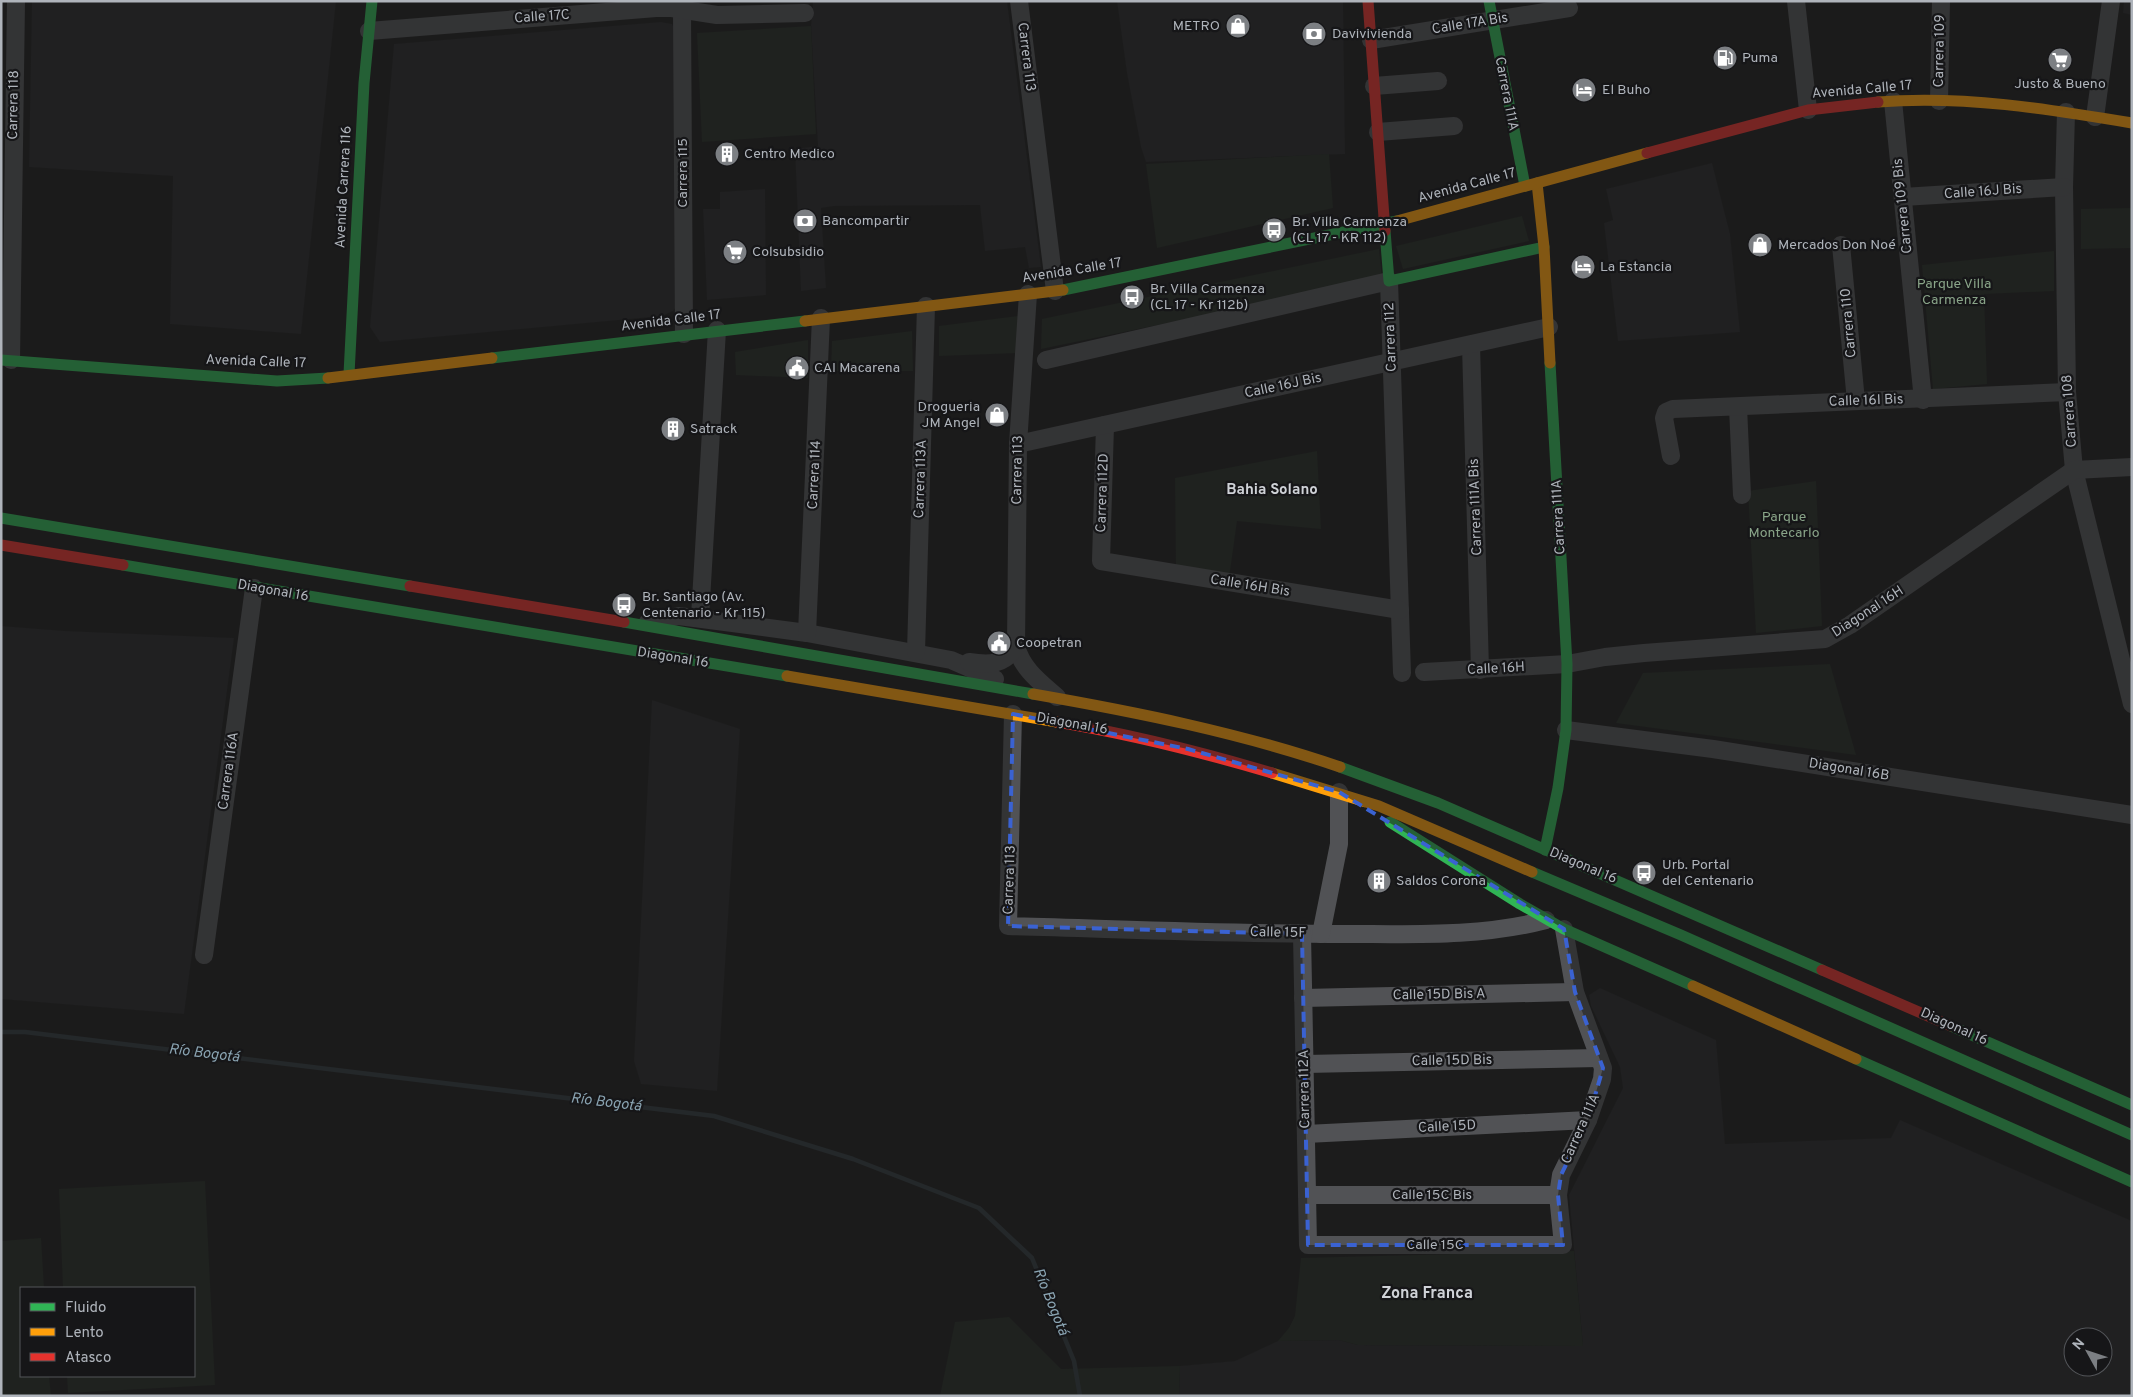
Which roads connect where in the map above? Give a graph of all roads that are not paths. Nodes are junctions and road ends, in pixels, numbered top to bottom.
1 (16, 1) edge
2 (372, 1) edge
3 (1019, 1) edge
4 (1368, 1) edge
5 (1489, 1) edge
6 (1796, 1) edge
7 (1942, 1) edge
8 (2112, 1) edge
9 (1569, 8) dead end
10 (682, 11) junction
11 (805, 13) dead end
12 (1492, 20) junction
13 (369, 32) junction
14 (1371, 40) junction
15 (8, 55) edge
16 (1438, 81) dead end
17 (1374, 86) junction
18 (1894, 101) junction
19 (1939, 101) junction
20 (1808, 110) junction
21 (2066, 112) junction
22 (2095, 117) junction
23 (2132, 123) edge
24 (1454, 126) dead end
25 (1378, 132) junction
26 (1537, 183) junction
27 (1525, 186) junction
28 (2064, 187) junction
29 (7, 196) edge
30 (1903, 197) junction
31 (1386, 224) junction
32 (1841, 245) dead end
33 (1544, 247) junction
34 (1389, 281) junction
35 (1055, 291) junction
36 (1028, 294) junction
37 (926, 306) junction
38 (821, 318) junction
39 (1549, 328) junction
40 (717, 330) junction
41 (684, 334) junction
42 (1471, 344) junction
43 (6, 360) edge
44 (1046, 360) dead end
45 (1392, 362) junction
46 (349, 374) junction
47 (2067, 392) junction
48 (1923, 400) junction
49 (1856, 401) junction
50 (1738, 407) junction
51 (1105, 425) junction
52 (1018, 444) junction
53 (1671, 456) dead end
54 (2132, 468) edge
55 (2074, 470) junction
56 (1742, 495) dead end
57 (1, 518) edge
58 (1, 545) edge
59 (1101, 561) joint
60 (254, 588) junction
61 (1400, 610) junction
62 (700, 617) junction
63 (640, 624) junction
64 (808, 633) junction
65 (1016, 646) junction
66 (916, 652) junction
67 (951, 660) junction
68 (1567, 664) junction
69 (1480, 670) junction
70 (1424, 672) dead end
71 (1402, 673) dead end
72 (1013, 690) junction
73 (1057, 697) junction
74 (2131, 701) edge
75 (1013, 714) junction
76 (1566, 730) junction
77 (1339, 792) junction
78 (2132, 815) edge
79 (1545, 850) junction
80 (1546, 920) junction
81 (1008, 926) joint
82 (1564, 929) junction
83 (1302, 934) junction
84 (1321, 934) junction
85 (204, 955) dead end
86 (1575, 992) junction
87 (1304, 998) junction
88 (1599, 1058) junction
89 (1305, 1064) junction
90 (2132, 1105) edge
91 (1588, 1120) junction
92 (1306, 1134) junction
93 (2132, 1135) edge
94 (2132, 1182) edge
95 (1307, 1195) junction
96 (1558, 1195) junction
97 (1308, 1245) joint
98 (1563, 1245) joint

1 - 15 street, Carrera 118
2 - 13 main road, Avenida Carrera 116
3 - 35 street, Carrera 113
4 - 14 main road, Carrera 112
5 - 12 main road, Carrera 111A
6 - 20 street
7 - 19 street, Carrera 109
8 - 22 street
9 - 12 street, Calle 17A Bis
10 - 11 street, Calle 17C
10 - 13 street, Calle 17C
10 - 41 street, Carrera 115
12 - 14 street, Calle 17A Bis
12 - 27 main road, Carrera 111A
13 - 46 main road, Avenida Carrera 116
14 - 17 main road, Carrera 112
15 - 29 street, Carrera 118
16 - 17 street
17 - 25 main road, Carrera 112
18 - 19 main road, Avenida Calle 17
18 - 20 main road, Avenida Calle 17
18 - 30 street, Carrera 109 Bis
19 - 21 main road, Avenida Calle 17
20 - 26 main road, Avenida Calle 17
21 - 22 main road, Avenida Calle 17
21 - 28 street, Carrera 108
22 - 23 main road, Avenida Calle 17
24 - 25 street
25 - 31 main road, Carrera 112
26 - 27 main road, Avenida Calle 17
26 - 33 main road, Carrera 111A
27 - 31 main road, Avenida Calle 17
28 - 30 street, Calle 16J Bis
28 - 47 street, Carrera 108
29 - 43 street, Carrera 118
30 - 48 street, Carrera 109 Bis
31 - 34 main road, Carrera 112
31 - 35 main road, Avenida Calle 17
32 - 49 street, Carrera 110
33 - 34 main road
33 - 39 main road, Carrera 111A
34 - 44 street
34 - 45 street, Carrera 112
35 - 36 main road, Avenida Calle 17
36 - 37 main road, Avenida Calle 17
36 - 52 street, Carrera 113
37 - 38 main road, Avenida Calle 17
37 - 66 street, Carrera 113A
38 - 40 main road, Avenida Calle 17
38 - 64 street, Carrera 114
39 - 42 street, Calle 16J Bis
39 - 68 main road, Carrera 111A
40 - 41 main road, Avenida Calle 17
40 - 62 street
41 - 46 main road, Avenida Calle 17
42 - 45 street, Calle 16J Bis
42 - 69 street, Carrera 111A Bis
43 - 46 main road, Avenida Calle 17
45 - 51 street, Calle 16J Bis
45 - 61 street, Carrera 112
47 - 48 street, Calle 16I Bis
47 - 55 street, Carrera 108
48 - 49 street, Calle 16I Bis
49 - 50 street, Calle 16I Bis
50 - 53 street, Calle 16I Bis
50 - 56 street
51 - 52 street, Calle 16J Bis
51 - 59 street, Carrera 112D
52 - 65 street, Carrera 113
54 - 55 street
55 - 68 street, Diagonal 16H
55 - 74 street, Carrera 108
57 - 63 main road, Diagonal 16
58 - 60 main road, Diagonal 16
59 - 61 street, Calle 16H Bis
60 - 75 main road, Diagonal 16
60 - 85 street, Carrera 116A
61 - 71 street, Carrera 112
62 - 63 street, Diagonal 16
62 - 64 street, Diagonal 16
63 - 72 main road, Diagonal 16
64 - 66 street, Diagonal 16
65 - 67 street
65 - 73 street, Carrera 113
66 - 67 street, Diagonal 16
67 - 72 street, Diagonal 16
68 - 69 street, Calle 16H
68 - 76 main road, Carrera 111A
69 - 70 street, Calle 16H
72 - 73 main road, Diagonal 16
73 - 79 main road, Diagonal 16
75 - 77 main road, Diagonal 16
75 - 81 street, Carrera 113
76 - 78 street, Diagonal 16B
76 - 79 main road, Carrera 111A
77 - 80 main road, Diagonal 16
77 - 84 street
77 - 93 main road, Diagonal 16
79 - 90 main road, Diagonal 16
80 - 82 main road, Diagonal 16
80 - 84 street, Calle 15F
81 - 83 street, Calle 15F
82 - 86 street, Carrera 111A
82 - 94 main road, Diagonal 16
83 - 84 street, Calle 15F
83 - 87 street, Carrera 112A
86 - 87 street, Calle 15D Bis A
86 - 88 street, Carrera 111A
87 - 89 street, Carrera 112A
88 - 89 street, Calle 15D Bis
88 - 91 street, Carrera 111A
89 - 92 street, Carrera 112A
91 - 92 street, Calle 15D
91 - 96 street, Carrera 111A
92 - 95 street, Carrera 112A
95 - 96 street, Calle 15C Bis
95 - 97 street, Carrera 112A
96 - 98 street, Carrera 111A
97 - 98 street, Calle 15C

